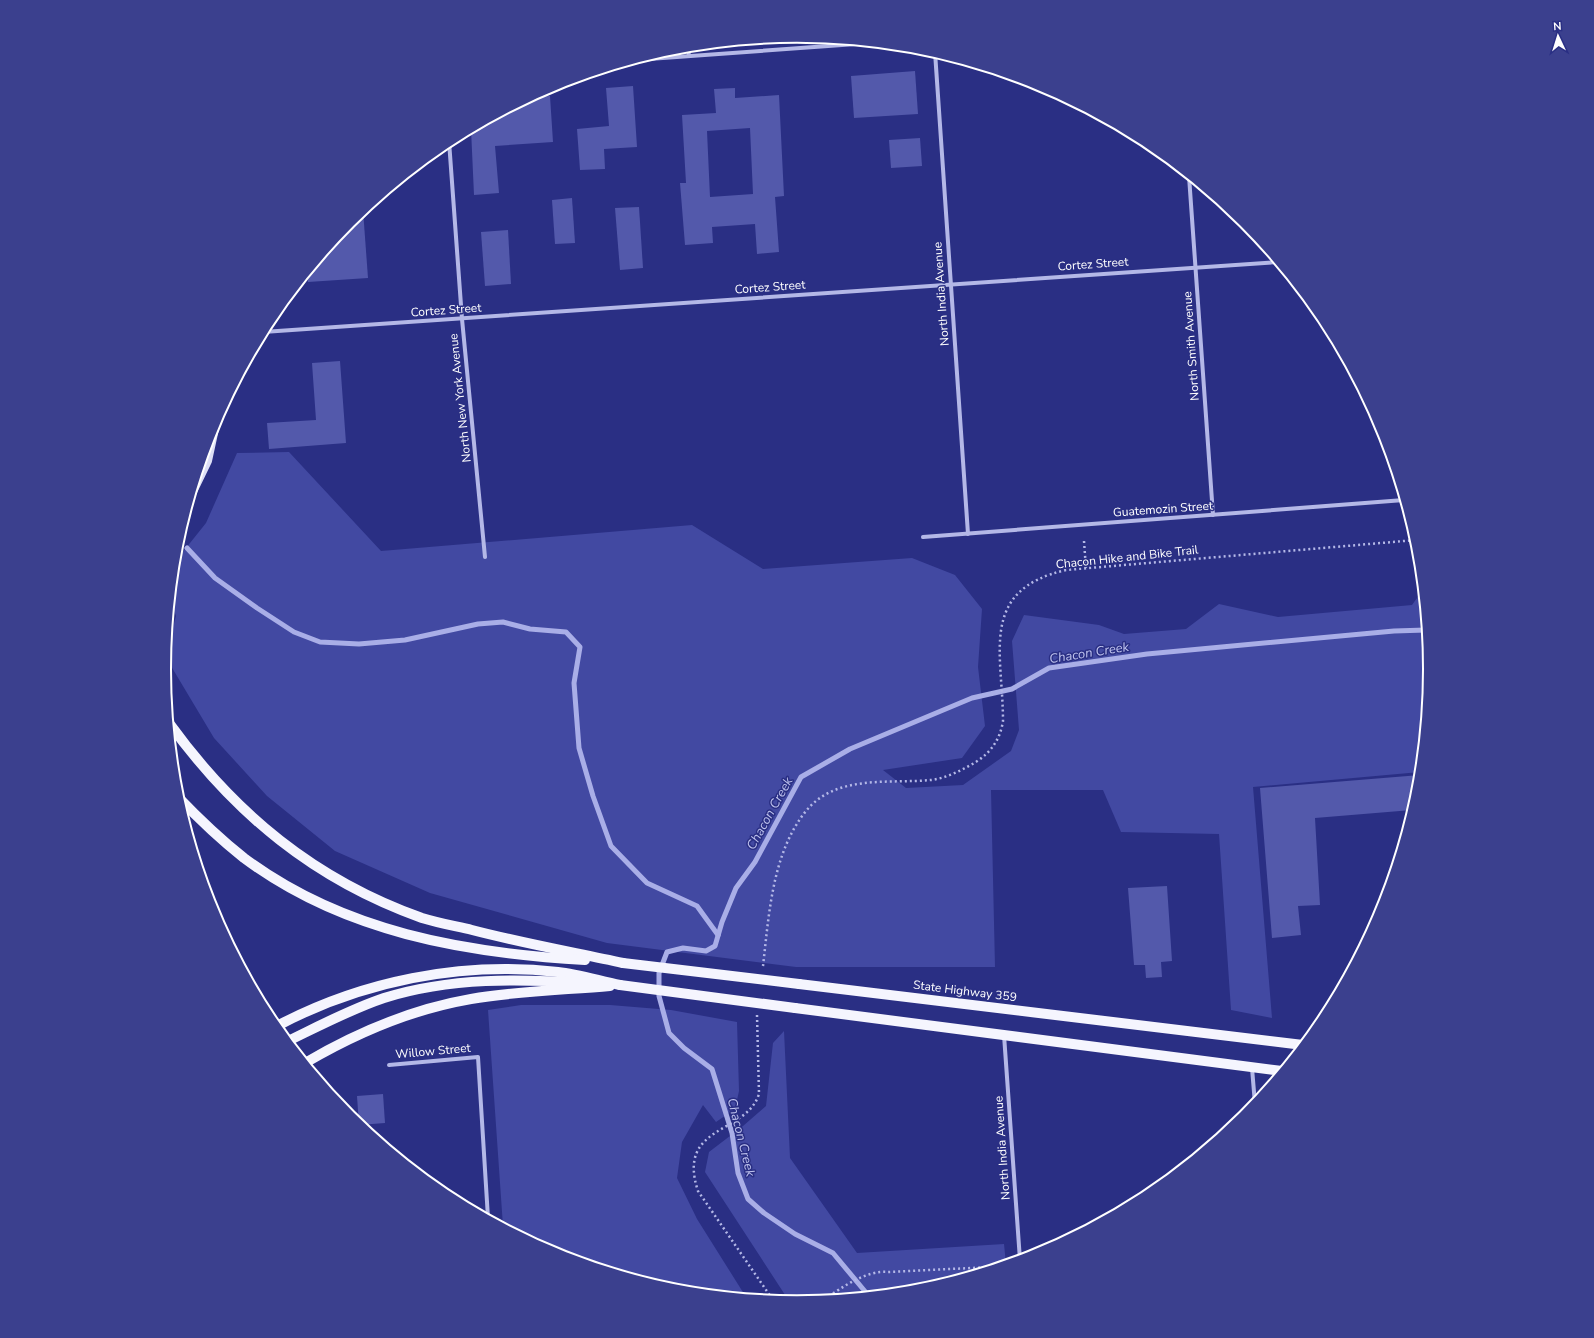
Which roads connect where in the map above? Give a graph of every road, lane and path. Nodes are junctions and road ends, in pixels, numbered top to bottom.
1 (846, 45) edge
2 (689, 53) edge
3 (689, 56) junction
4 (662, 58) edge
5 (935, 59) edge
6 (449, 149) edge
7 (1189, 181) edge
8 (1273, 262) edge
9 (1195, 267) junction
10 (951, 284) junction
11 (462, 318) junction
12 (270, 331) edge
13 (210, 453) edge
14 (203, 471) edge
15 (1400, 500) edge
16 (1213, 515) junction
17 (968, 534) junction
18 (923, 537) dead end
19 (1084, 541) dead end
20 (1410, 541) edge
21 (485, 557) dead end
22 (1086, 569) junction
23 (174, 730) edge
24 (186, 805) edge
25 (623, 963) junction
26 (762, 969) dead end
27 (620, 985) junction
28 (757, 1008) dead end
29 (281, 1023) edge
30 (1004, 1034) junction
31 (292, 1039) edge
32 (1298, 1044) edge
33 (309, 1061) edge
34 (389, 1065) dead end
35 (1252, 1068) junction
36 (1277, 1071) edge
37 (1254, 1097) edge
38 (488, 1213) edge
39 (1020, 1254) edge
40 (980, 1268) edge
41 (769, 1294) edge
42 (832, 1294) edge

1 - 3 street
2 - 3 street
3 - 4 street
5 - 10 street, North India Avenue
6 - 11 street, North New York Avenue
7 - 9 street, North Smith Avenue
8 - 9 street, Cortez Street
9 - 10 street, Cortez Street
9 - 16 street, North Smith Avenue
10 - 11 street, Cortez Street
10 - 17 street, North India Avenue
11 - 12 street, Cortez Street
11 - 21 street, North New York Avenue
13 - 14 main road
15 - 16 street, Guatemozin Street
16 - 17 street, Guatemozin Street
17 - 18 street, Guatemozin Street
19 - 22 path
20 - 22 path, Chacon Hike and Bike Trail
22 - 26 path, Chacon Hike and Bike Trail
23 - 25 main road
24 - 25 main road
25 - 32 main road, State Highway 359, bridge
27 - 29 main road
27 - 30 main road, bridge
27 - 31 main road
27 - 33 main road
28 - 41 path
30 - 35 main road
30 - 39 street, North India Avenue
34 - 38 street, Willow Street
35 - 36 main road
35 - 37 street
40 - 42 path

